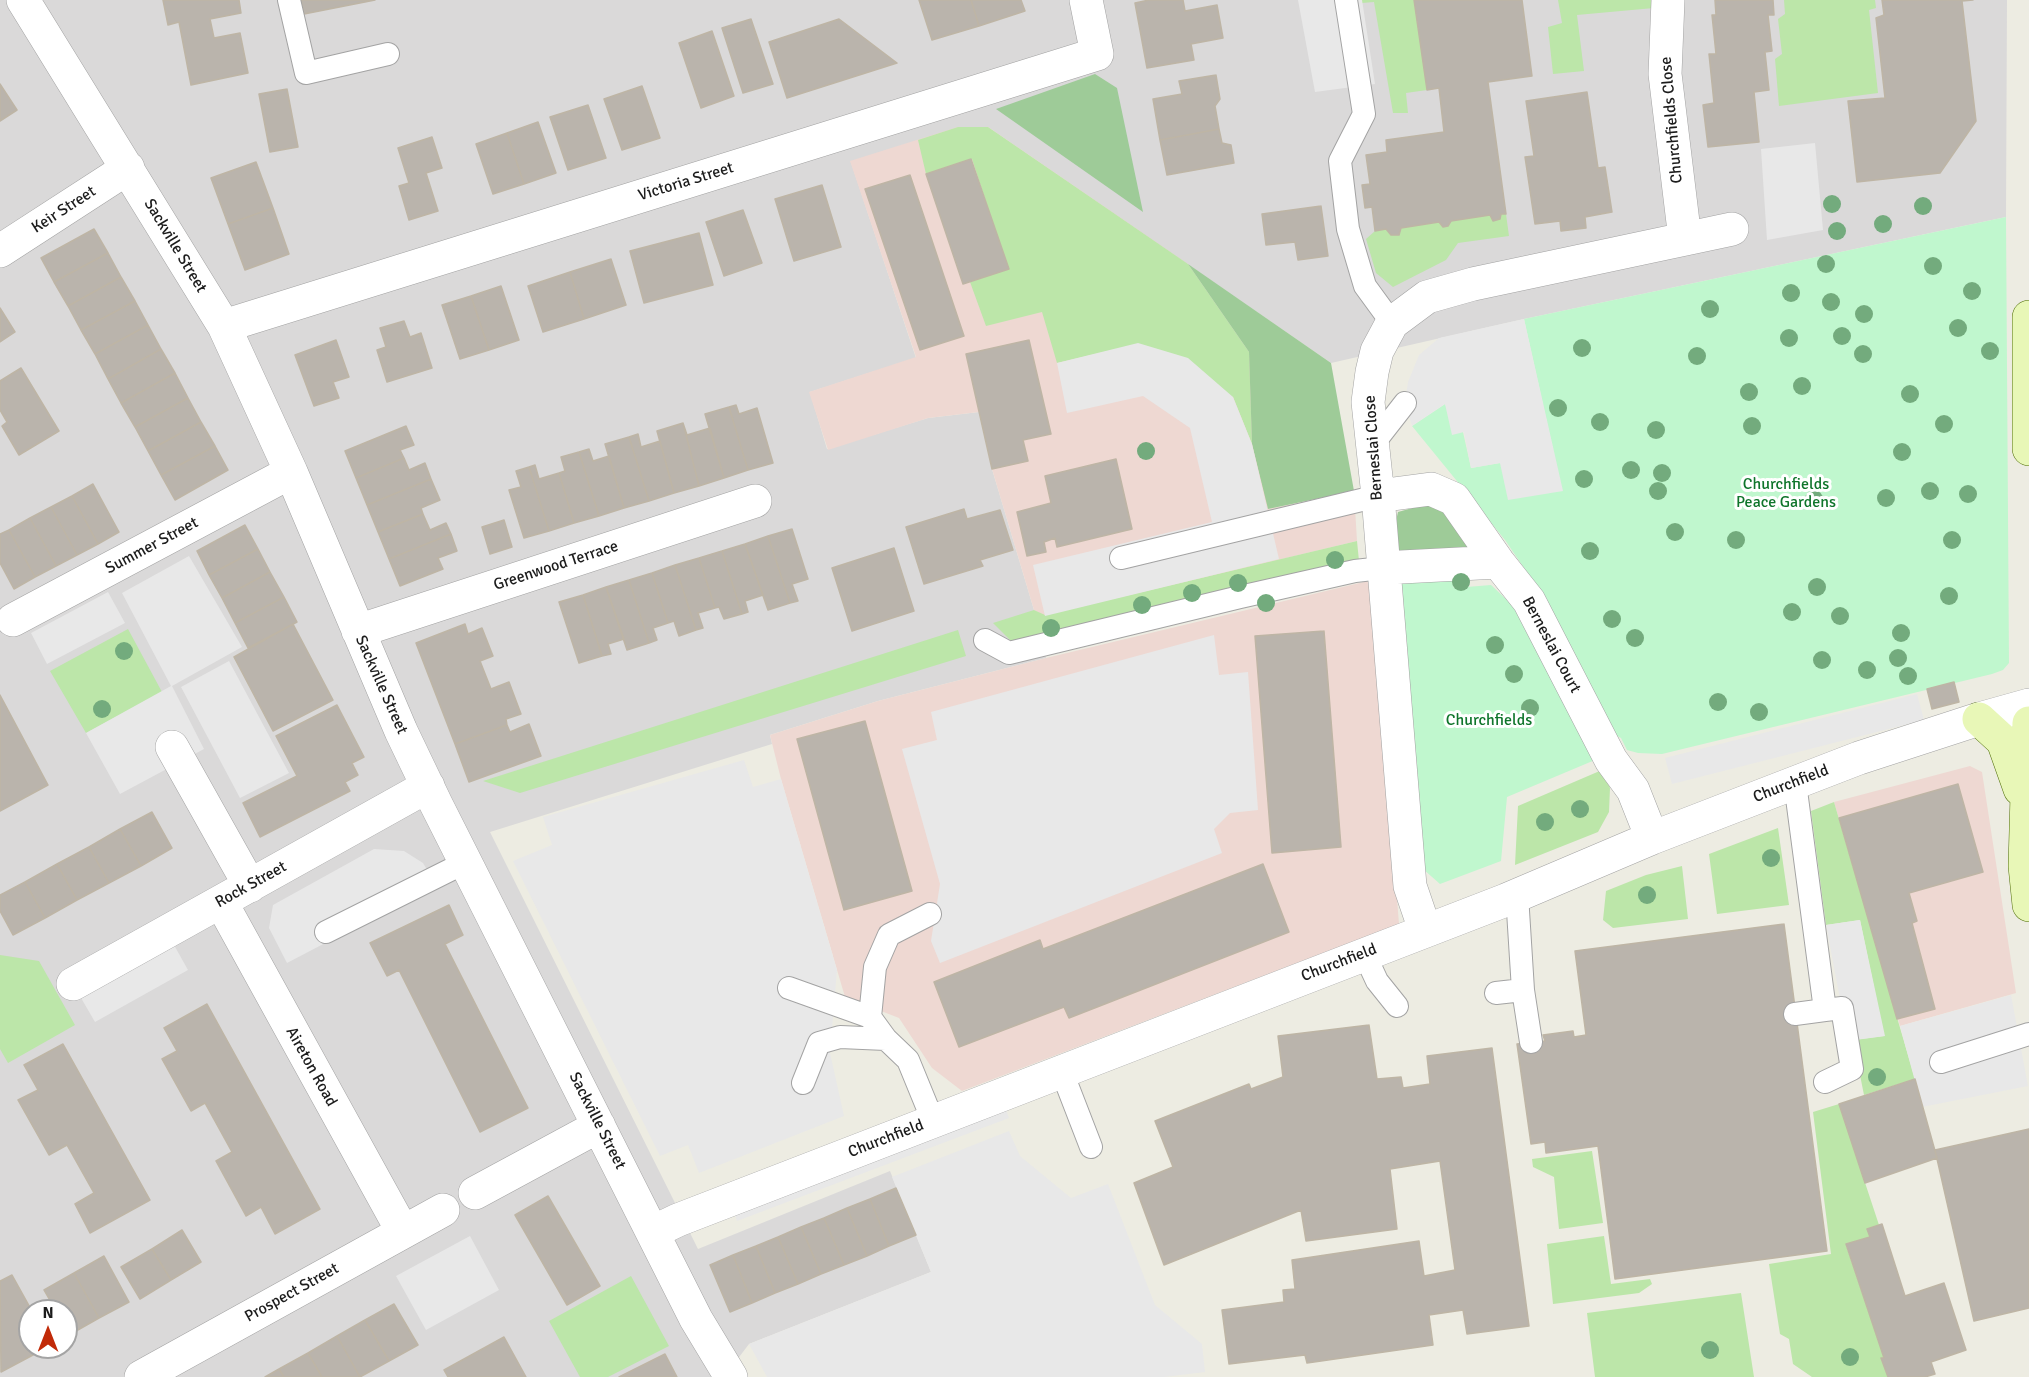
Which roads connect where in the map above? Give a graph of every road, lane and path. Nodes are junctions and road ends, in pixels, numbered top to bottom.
1 (23, 0) edge
2 (290, 0) edge
3 (1086, 0) edge
4 (1346, 0) edge
5 (1668, 0) edge
6 (388, 54) dead end
7 (128, 168) junction
8 (1732, 229) dead end
9 (1685, 239) junction
10 (0, 251) edge
11 (2029, 317) edge
12 (1392, 323) junction
13 (224, 326) junction
14 (1405, 403) dead end
15 (1373, 444) junction
16 (2029, 449) edge
17 (291, 472) junction
18 (1378, 496) junction
19 (755, 501) dead end
20 (1121, 558) dead end
21 (1498, 562) junction
22 (1382, 568) junction
23 (14, 620) dead end
24 (358, 632) junction
25 (985, 640) dead end
26 (2029, 705) edge
27 (1979, 719) junction
28 (2029, 723) edge
29 (172, 747) dead end
30 (1795, 783) junction
31 (428, 786) junction
32 (2027, 804) edge
33 (1652, 838) junction
34 (466, 862) junction
35 (250, 886) junction
36 (1516, 895) junction
37 (221, 902) junction
38 (2029, 905) edge
39 (930, 914) dead end
40 (1425, 930) junction
41 (326, 932) dead end
42 (1364, 953) junction
43 (73, 984) dead end
44 (789, 988) dead end
45 (1523, 990) junction
46 (1496, 993) dead end
47 (1397, 1006) dead end
48 (1825, 1010) junction
49 (1795, 1014) dead end
50 (870, 1017) junction
51 (2029, 1034) edge
52 (886, 1039) junction
53 (1531, 1042) dead end
54 (1941, 1062) dead end
55 (1062, 1072) junction
56 (1825, 1082) dead end
57 (802, 1083) dead end
58 (933, 1121) junction
59 (599, 1126) junction
60 (1091, 1147) dead end
61 (475, 1193) dead end
62 (443, 1210) dead end
63 (403, 1232) junction
64 (653, 1232) junction
65 (141, 1377) edge
66 (731, 1377) edge

1 - 7 street, Sackville Street
2 - 6 lane
3 - 13 street, Victoria Street
4 - 12 lane
5 - 9 street, Churchfields Close
7 - 10 street, Keir Street
7 - 13 street, Sackville Street
8 - 9 street, Berneslai Close
9 - 12 street, Berneslai Close
11 - 16 street
12 - 15 street, Berneslai Close
13 - 17 street, Sackville Street
14 - 15 lane
15 - 18 street, Berneslai Close
17 - 23 street, Summer Street
17 - 24 street, Sackville Street
18 - 20 lane
18 - 21 street, Berneslai Court
18 - 22 street, Berneslai Close
19 - 24 street, Greenwood Terrace
21 - 22 street
21 - 33 street, Berneslai Court
22 - 25 lane
22 - 40 street, Berneslai Close
24 - 31 street, Sackville Street
26 - 27 street, Churchfield
27 - 30 street, Churchfield
27 - 32 street
28 - 32 street
29 - 35 street
30 - 33 street, Churchfield
30 - 48 lane
31 - 34 street, Sackville Street
31 - 35 street, Rock Street
32 - 38 street
33 - 36 street, Churchfield
34 - 41 lane
34 - 59 street, Sackville Street
35 - 37 street, Rock Street
36 - 40 street, Churchfield
36 - 45 lane
37 - 43 street, Rock Street
37 - 63 street, Aireton Road
39 - 50 lane
40 - 42 street, Churchfield
42 - 47 lane
42 - 55 street, Churchfield
44 - 50 lane
45 - 46 lane
45 - 53 lane
48 - 49 lane
48 - 56 lane
50 - 52 lane
51 - 54 lane
52 - 57 lane
52 - 58 lane
55 - 58 street, Churchfield
55 - 60 lane
58 - 64 street, Churchfield
59 - 61 street
59 - 64 street, Sackville Street
62 - 63 street, Prospect Street
63 - 65 street, Prospect Street
64 - 66 street, Sackville Street

